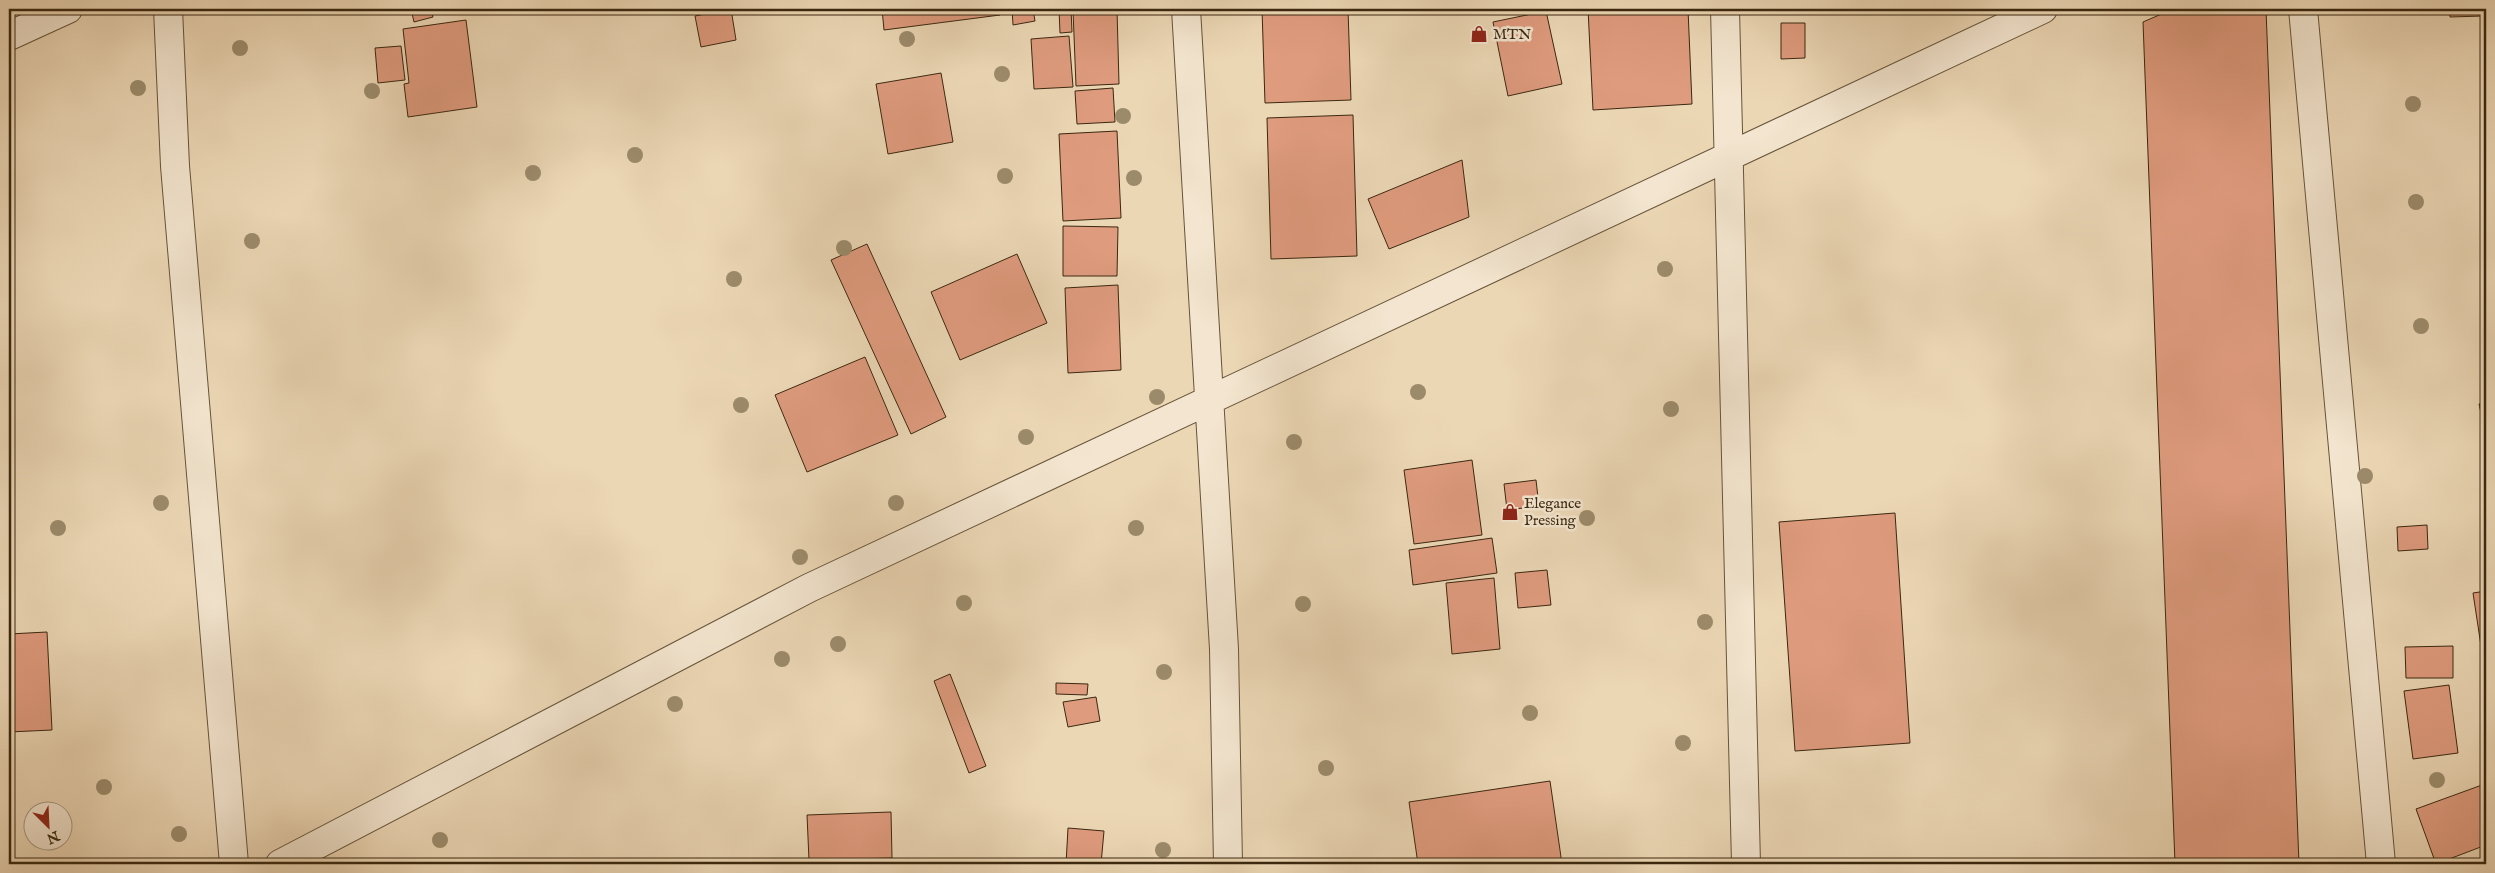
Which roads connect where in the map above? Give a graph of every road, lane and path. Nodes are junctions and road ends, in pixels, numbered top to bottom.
1 (68, 9) edge
2 (168, 9) edge
3 (1186, 9) edge
4 (1725, 9) edge
5 (2043, 9) edge
6 (2303, 9) edge
7 (9, 36) edge
8 (1729, 156) junction
9 (1208, 400) junction
10 (234, 864) edge
11 (280, 864) edge
12 (1228, 864) edge
13 (1746, 864) edge
14 (2380, 864) edge

1 - 7 street
2 - 10 street
3 - 9 street
4 - 8 street
5 - 8 street
6 - 14 street
8 - 9 street
8 - 13 street
9 - 11 street
9 - 12 street

